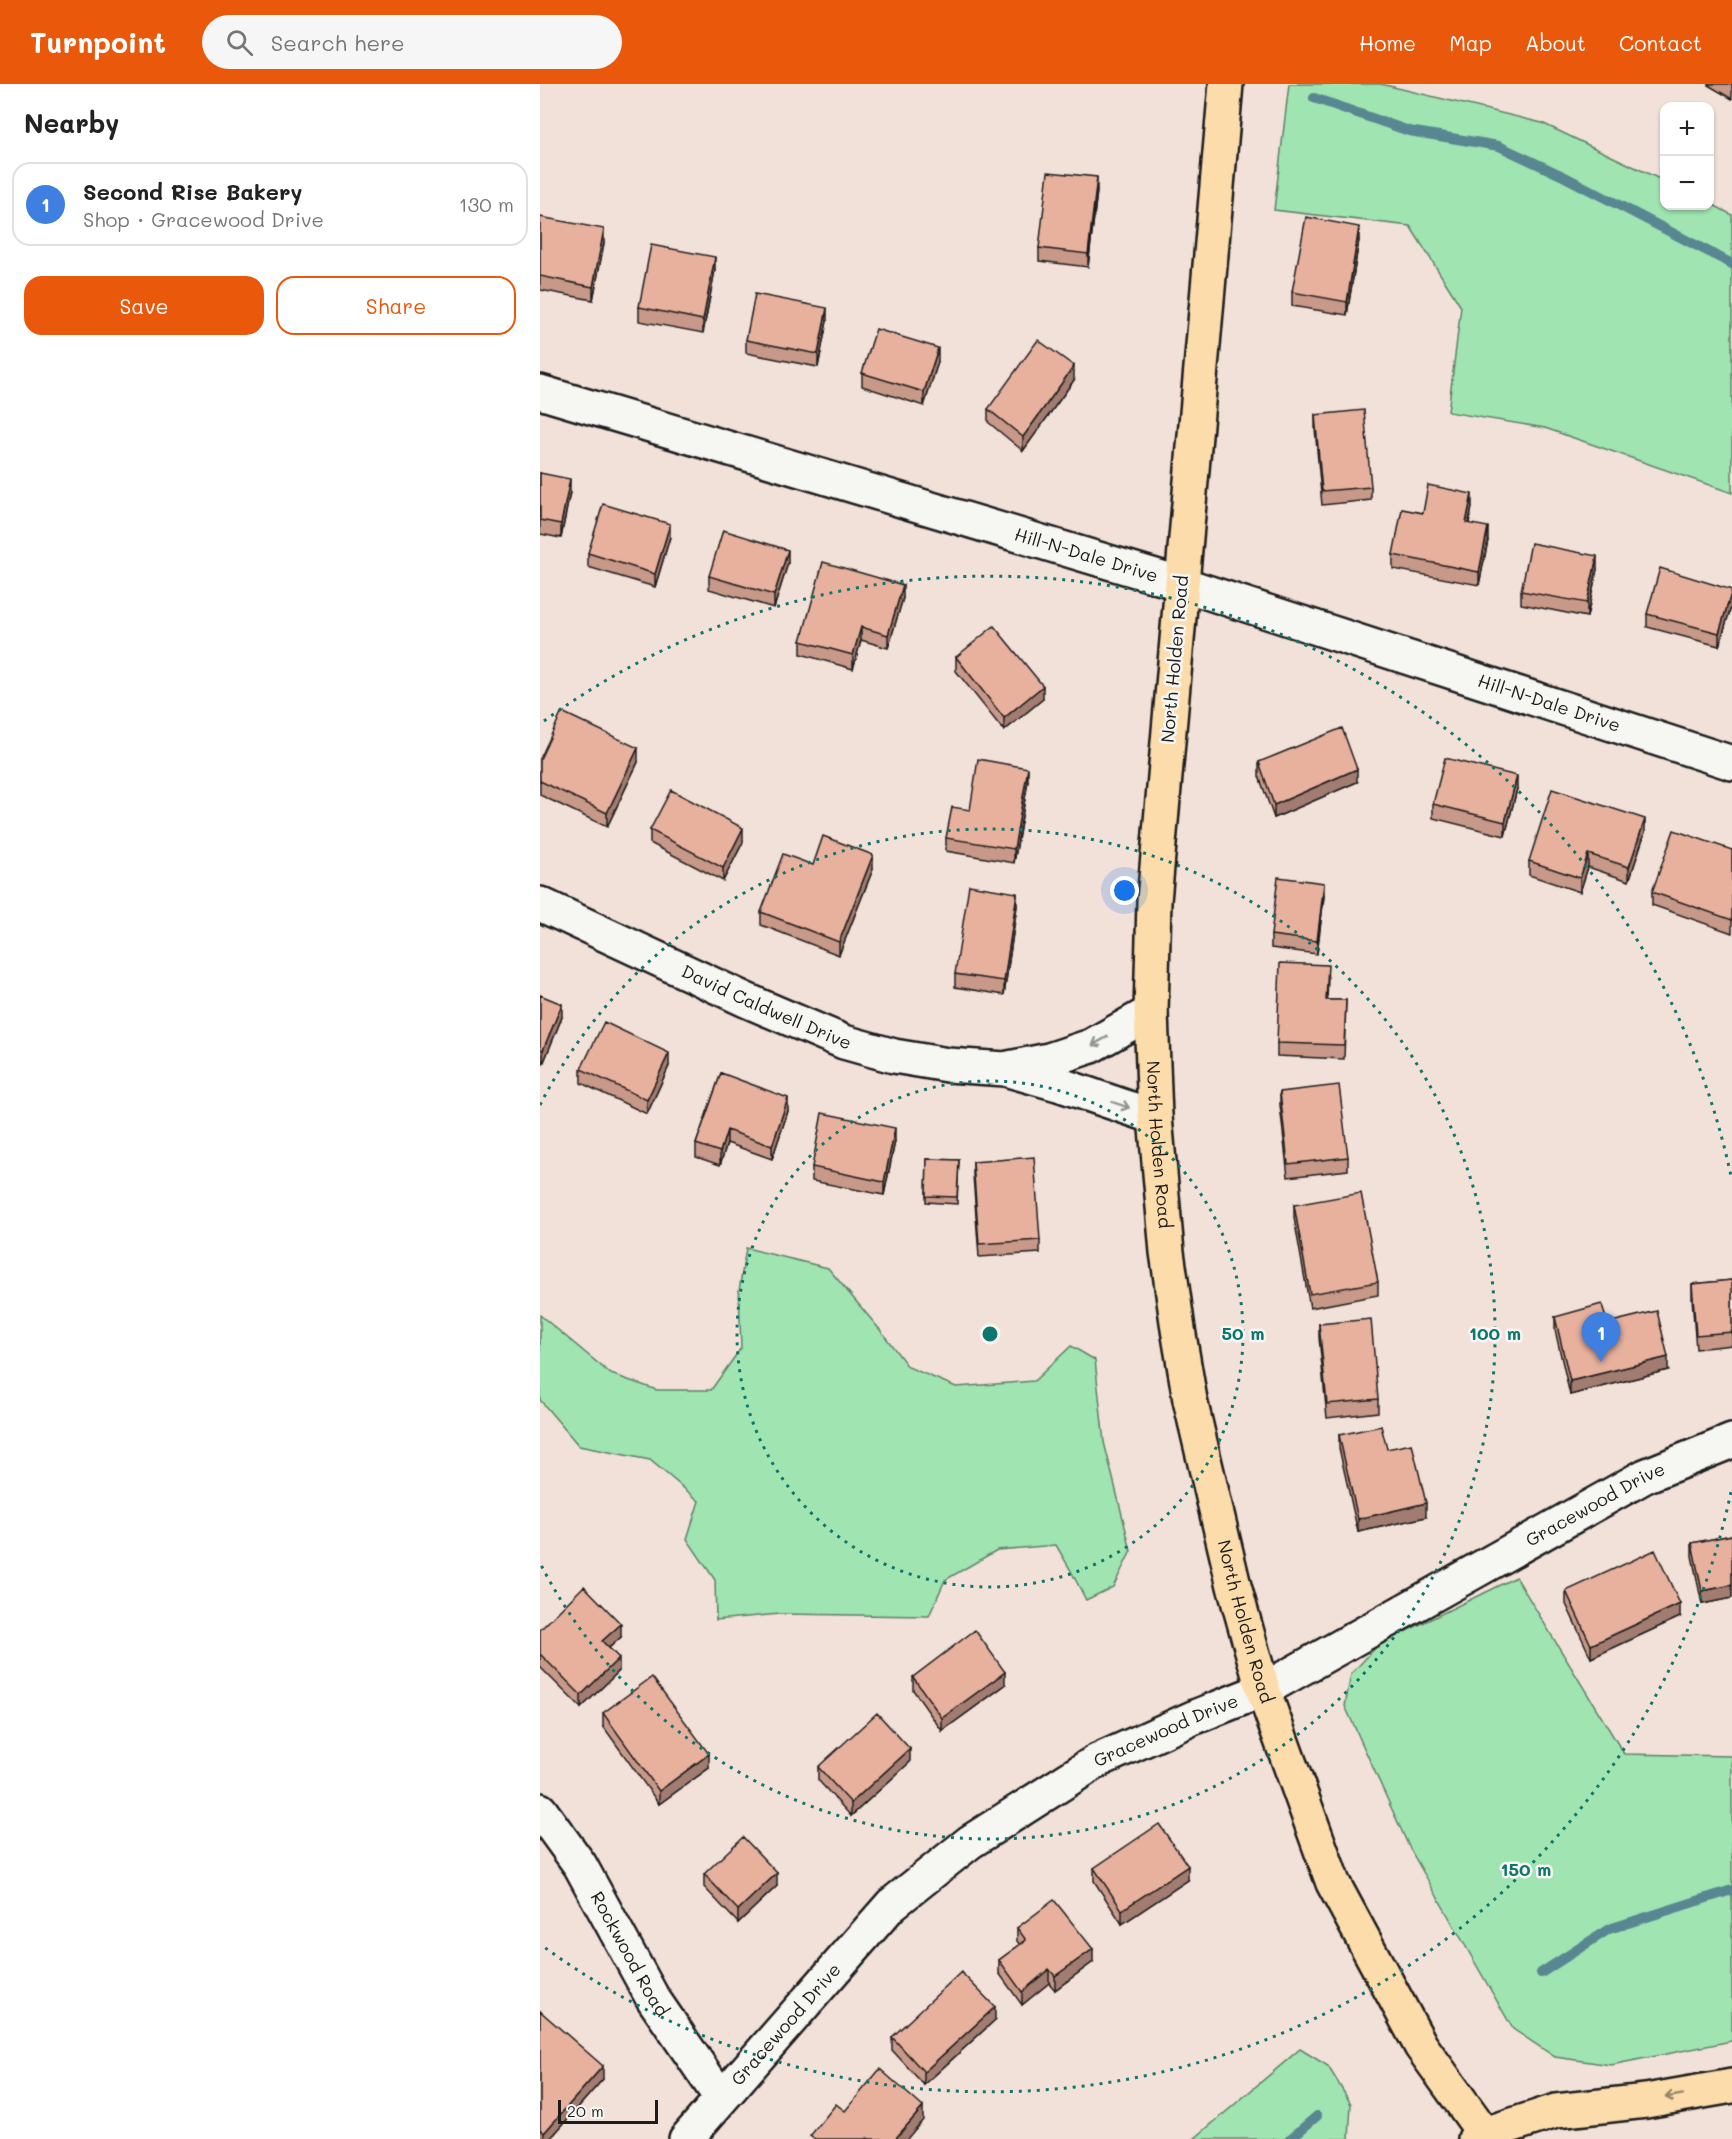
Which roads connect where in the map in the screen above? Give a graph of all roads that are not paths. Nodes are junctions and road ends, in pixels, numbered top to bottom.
1 (1226, 84) edge
2 (540, 392) edge
3 (1182, 584) junction
4 (1732, 763) edge
5 (540, 904) edge
6 (1151, 1012) junction
7 (1005, 1070) junction
8 (1155, 1117) junction
9 (1732, 1441) edge
10 (1263, 1690) junction
11 (540, 1810) edge
12 (1732, 2086) edge
13 (721, 2098) junction
14 (1483, 2137) edge
15 (686, 2139) edge

1 - 3 main road, North Holden Road
2 - 3 street, Hill-N-Dale Drive
3 - 4 street, Hill-N-Dale Drive
3 - 6 main road, North Holden Road
5 - 7 street, David Caldwell Drive
6 -> 7 street, David Caldwell Drive
6 - 8 main road, North Holden Road
7 -> 8 street, David Caldwell Drive
8 - 10 main road, North Holden Road
9 - 10 street, Gracewood Drive
10 - 13 street, Gracewood Drive
10 - 14 main road, North Holden Road
11 - 13 street, Rockwood Road
12 -> 14 main road
13 - 15 street, Gracewood Drive

